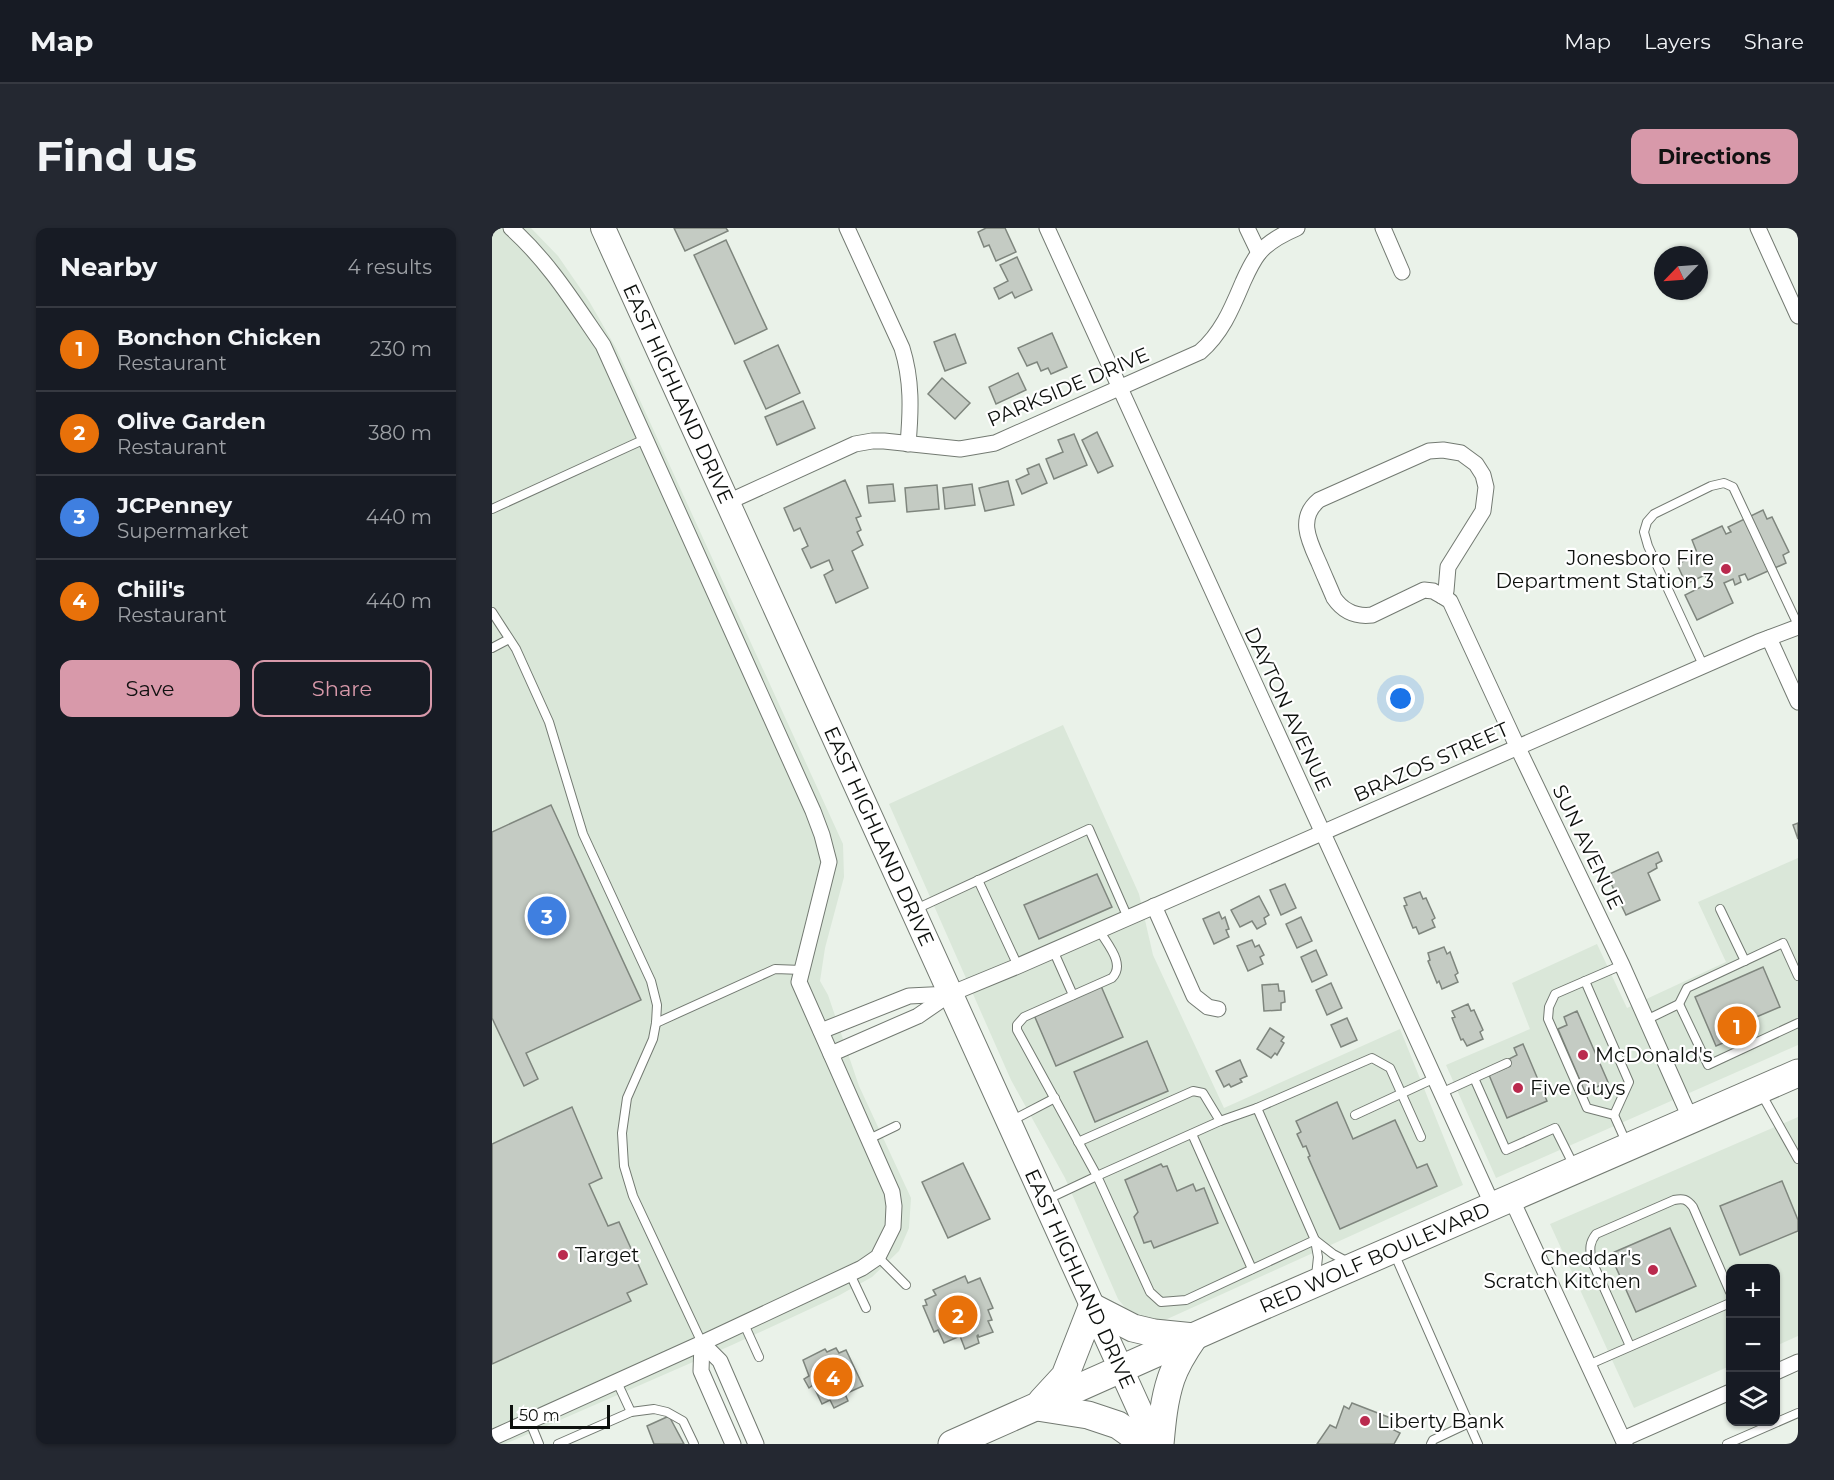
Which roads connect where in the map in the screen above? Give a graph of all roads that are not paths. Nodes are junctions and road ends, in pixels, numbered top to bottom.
1 (511, 228) edge
2 (603, 228) edge
3 (847, 228) edge
4 (1047, 228) edge
5 (1247, 228) edge
6 (1297, 228) edge
7 (1383, 228) edge
8 (1758, 228) edge
9 (1259, 253) junction
10 (1401, 272) dead end
11 (1798, 316) edge
12 (1119, 388) junction
13 (645, 439) junction
14 (908, 444) junction
15 (728, 502) junction
16 (492, 509) edge
17 (1442, 596) junction
18 (492, 612) edge
19 (1798, 626) edge
20 (1769, 638) junction
21 (509, 639) junction
22 (492, 648) edge
23 (1703, 665) junction
24 (1798, 702) edge
25 (1517, 747) junction
26 (1322, 833) junction
27 (978, 880) junction
28 (1154, 906) junction
29 (1720, 909) dead end
30 (912, 911) junction
31 (1128, 918) junction
32 (1099, 930) junction
33 (1053, 950) junction
34 (1745, 961) junction
35 (1622, 965) junction
36 (1018, 966) junction
37 (802, 970) junction
38 (1798, 976) edge
39 (1585, 981) junction
40 (950, 994) junction
41 (1073, 995) junction
42 (1679, 1004) junction
43 (1218, 1009) dead end
44 (1646, 1020) junction
45 (656, 1023) junction
46 (1798, 1023) edge
47 (821, 1031) junction
48 (831, 1054) junction
49 (1507, 1063) dead end
50 (1798, 1073) edge
51 (1435, 1078) junction
52 (1474, 1078) junction
53 (1760, 1090) junction
54 (1441, 1093) junction
55 (1402, 1094) junction
56 (1055, 1098) junction
57 (1257, 1108) junction
58 (1355, 1115) dead end
59 (1614, 1115) junction
60 (1691, 1120) junction
61 (1220, 1121) junction
62 (1008, 1122) junction
63 (896, 1126) dead end
64 (1192, 1134) junction
65 (1421, 1137) dead end
66 (869, 1139) junction
67 (1078, 1142) junction
68 (1629, 1147) junction
69 (1798, 1159) edge
70 (1575, 1170) junction
71 (1097, 1176) junction
72 (1044, 1201) junction
73 (1502, 1202) junction
74 (1315, 1240) junction
75 (1392, 1250) junction
76 (878, 1257) junction
77 (1355, 1266) junction
78 (1252, 1269) junction
79 (850, 1274) junction
80 (1726, 1281) edge
81 (1315, 1283) junction
82 (906, 1285) dead end
83 (1726, 1305) edge
84 (1092, 1307) junction
85 (866, 1308) dead end
86 (744, 1324) junction
87 (1194, 1337) junction
88 (702, 1343) junction
89 (1630, 1346) junction
90 (759, 1357) dead end
91 (1798, 1362) edge
92 (1588, 1365) junction
93 (1121, 1370) junction
94 (1780, 1370) edge
95 (617, 1382) junction
96 (1726, 1394) edge
97 (1037, 1407) junction
98 (631, 1412) junction
99 (1798, 1413) edge
100 (530, 1422) junction
101 (1469, 1424) junction
102 (495, 1438) edge
103 (1624, 1442) edge
104 (539, 1444) edge
105 (558, 1444) edge
106 (694, 1444) edge
107 (733, 1444) edge
108 (756, 1444) edge
109 (952, 1444) edge
110 (1146, 1444) edge
111 (1155, 1444) edge
112 (1160, 1444) edge
113 (1431, 1444) edge
114 (1478, 1444) edge
115 (1727, 1444) edge

1 - 13 street
2 - 15 main road, EAST HIGHLAND DRIVE
3 - 14 street
4 - 12 street, DAYTON AVENUE
5 - 9 street
6 - 9 street, PARKSIDE DRIVE
7 - 10 street
8 - 11 street
9 - 12 street, PARKSIDE DRIVE
12 - 14 street, PARKSIDE DRIVE
12 - 26 street, DAYTON AVENUE
13 - 16 lane
13 - 37 street
14 - 15 street, PARKSIDE DRIVE
15 - 30 main road, EAST HIGHLAND DRIVE
17 - 17 street
17 - 25 street, SUN AVENUE
18 - 21 lane
19 - 20 street, BRAZOS STREET
19 - 23 lane
20 - 23 street, BRAZOS STREET
20 - 24 street
21 - 22 lane
21 - 45 lane
23 - 25 street, BRAZOS STREET
25 - 26 street, BRAZOS STREET
25 - 35 street, SUN AVENUE
26 - 28 street, BRAZOS STREET
26 - 51 street, DAYTON AVENUE
27 - 30 lane
27 - 31 lane
27 - 36 lane
28 - 31 street, BRAZOS STREET
28 - 43 street
29 - 34 lane
30 - 40 main road, EAST HIGHLAND DRIVE
31 - 32 street, BRAZOS STREET
32 - 33 street, BRAZOS STREET
32 - 41 lane
33 - 36 street, BRAZOS STREET
33 - 41 lane
34 - 38 lane
34 - 42 lane
35 - 39 lane
35 - 44 street, SUN AVENUE
36 - 40 street, BRAZOS STREET
37 - 45 lane
37 - 47 street
39 - 59 lane
39 - 59 lane
40 - 47 street
40 - 48 street
40 - 62 main road, EAST HIGHLAND DRIVE
41 - 56 lane
42 - 44 lane
42 - 46 lane
44 - 60 street, SUN AVENUE
45 - 88 lane
47 - 48 street
48 - 66 street
49 - 52 lane
50 - 53 highway, RED WOLF BOULEVARD
51 - 54 street, DAYTON AVENUE
51 - 55 lane
52 - 54 lane
52 - 70 lane
53 - 60 highway, RED WOLF BOULEVARD
53 - 69 lane
54 - 73 street, DAYTON AVENUE
55 - 57 lane
55 - 58 lane
55 - 65 lane
56 - 62 lane
56 - 67 lane
57 - 61 lane
57 - 74 lane
59 - 68 lane
60 - 68 highway, RED WOLF BOULEVARD
61 - 64 lane
61 - 67 lane
62 - 72 main road, EAST HIGHLAND DRIVE
63 - 66 lane
64 - 71 lane
64 - 78 lane
66 - 76 street
67 - 71 lane
68 - 70 highway, RED WOLF BOULEVARD
70 - 73 highway, RED WOLF BOULEVARD
71 - 72 lane
71 - 78 lane
72 - 84 main road, EAST HIGHLAND DRIVE
73 - 75 highway, RED WOLF BOULEVARD
73 - 92 street, DAYTON AVENUE
74 - 77 lane
74 - 78 lane
74 - 81 lane
75 - 77 highway, RED WOLF BOULEVARD
75 - 101 lane
76 - 79 street
76 - 82 lane
77 - 81 highway, RED WOLF BOULEVARD
79 - 85 lane
79 - 86 street
80 - 89 lane
81 - 87 highway, RED WOLF BOULEVARD
83 - 89 lane
84 - 87 highway
84 - 93 main road, EAST HIGHLAND DRIVE
84 - 97 highway
86 - 88 street
86 - 90 lane
87 - 93 highway, RED WOLF BOULEVARD
87 - 112 highway
88 - 95 street
88 - 107 street
88 - 108 street
89 - 92 lane
91 - 94 street
92 - 103 street, DAYTON AVENUE
93 - 97 highway, RED WOLF BOULEVARD
93 - 111 main road, EAST HIGHLAND DRIVE
95 - 98 lane
95 - 100 street
96 - 103 street
97 - 109 highway, RED WOLF BOULEVARD
97 - 110 highway
98 - 105 lane
98 - 106 lane
99 - 115 lane
100 - 102 street
100 - 104 lane
101 - 113 lane
101 - 114 lane

